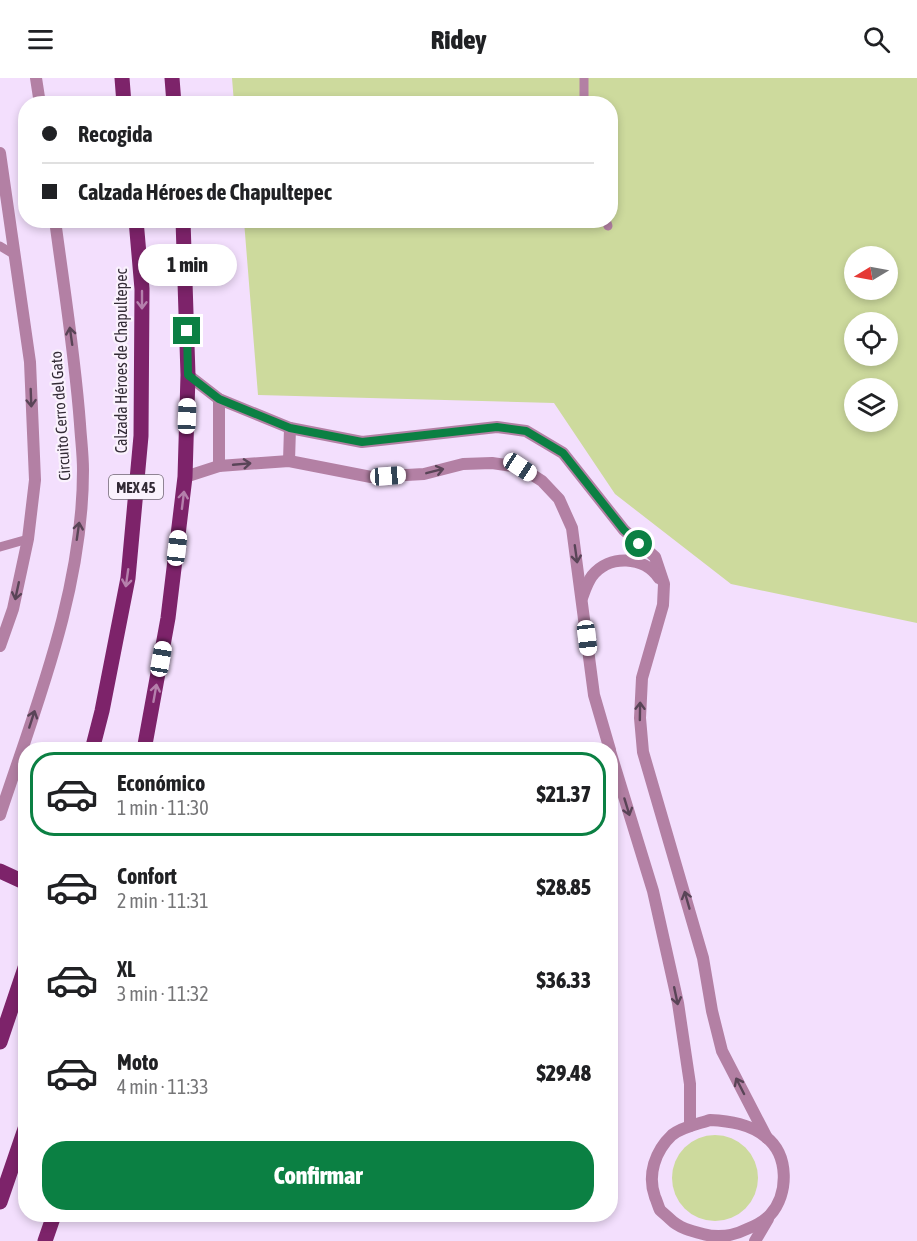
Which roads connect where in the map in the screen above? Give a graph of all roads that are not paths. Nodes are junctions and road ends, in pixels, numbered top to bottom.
1 (36, 78) edge
2 (122, 78) edge
3 (172, 78) edge
4 (584, 78) edge
5 (39, 96) edge
6 (123, 96) edge
7 (173, 96) edge
8 (584, 96) edge
9 (0, 153) edge
10 (57, 228) edge
11 (137, 228) edge
12 (183, 228) edge
13 (0, 246) edge
14 (15, 255) junction
15 (188, 375) junction
16 (219, 399) junction
17 (290, 428) junction
18 (289, 460) junction
19 (219, 466) junction
20 (185, 477) junction
21 (28, 539) junction
22 (0, 547) edge
23 (664, 584) junction
24 (582, 599) junction
25 (0, 646) edge
26 (24, 742) edge
27 (94, 742) edge
28 (145, 742) edge
29 (608, 742) edge
30 (18, 761) edge
31 (618, 776) edge
32 (0, 815) edge
33 (0, 871) edge
34 (18, 880) edge
35 (18, 989) edge
36 (0, 1042) edge
37 (690, 1126) junction
38 (768, 1138) junction
39 (18, 1149) edge
40 (0, 1202) edge
41 (770, 1215) junction
42 (52, 1222) edge
43 (702, 1238) edge
44 (45, 1241) edge
45 (755, 1241) edge

1 - 5 street
2 - 6 main road
3 - 7 main road
4 - 8 lane
9 - 14 street, Circuito Cerro del Gato
26 -> 10 street, Circuito Cerro del Gato
11 -> 27 main road, Calzada Héroes de Chapultepec / MEX 45
12 - 15 main road, MEX 45
13 - 14 lane
14 -> 21 street, Circuito Cerro del Gato
15 - 16 street
15 - 20 main road, MEX 45
16 - 17 street
16 - 19 street
17 - 18 street
17 - 23 street
19 -> 18 street
18 -> 24 street
19 - 20 street
28 -> 20 main road, MEX 45
21 - 22 lane
21 -> 25 street, Circuito Cerro del Gato
23 - 24 street
38 -> 23 street
24 - 29 street
32 -> 30 street, Circuito Cerro del Gato
31 -> 37 street
33 - 34 main road
35 - 36 main road
37 - 38 street
37 - 43 street
38 - 41 street
39 - 40 main road
41 - 43 street
41 - 45 street
42 - 44 main road

